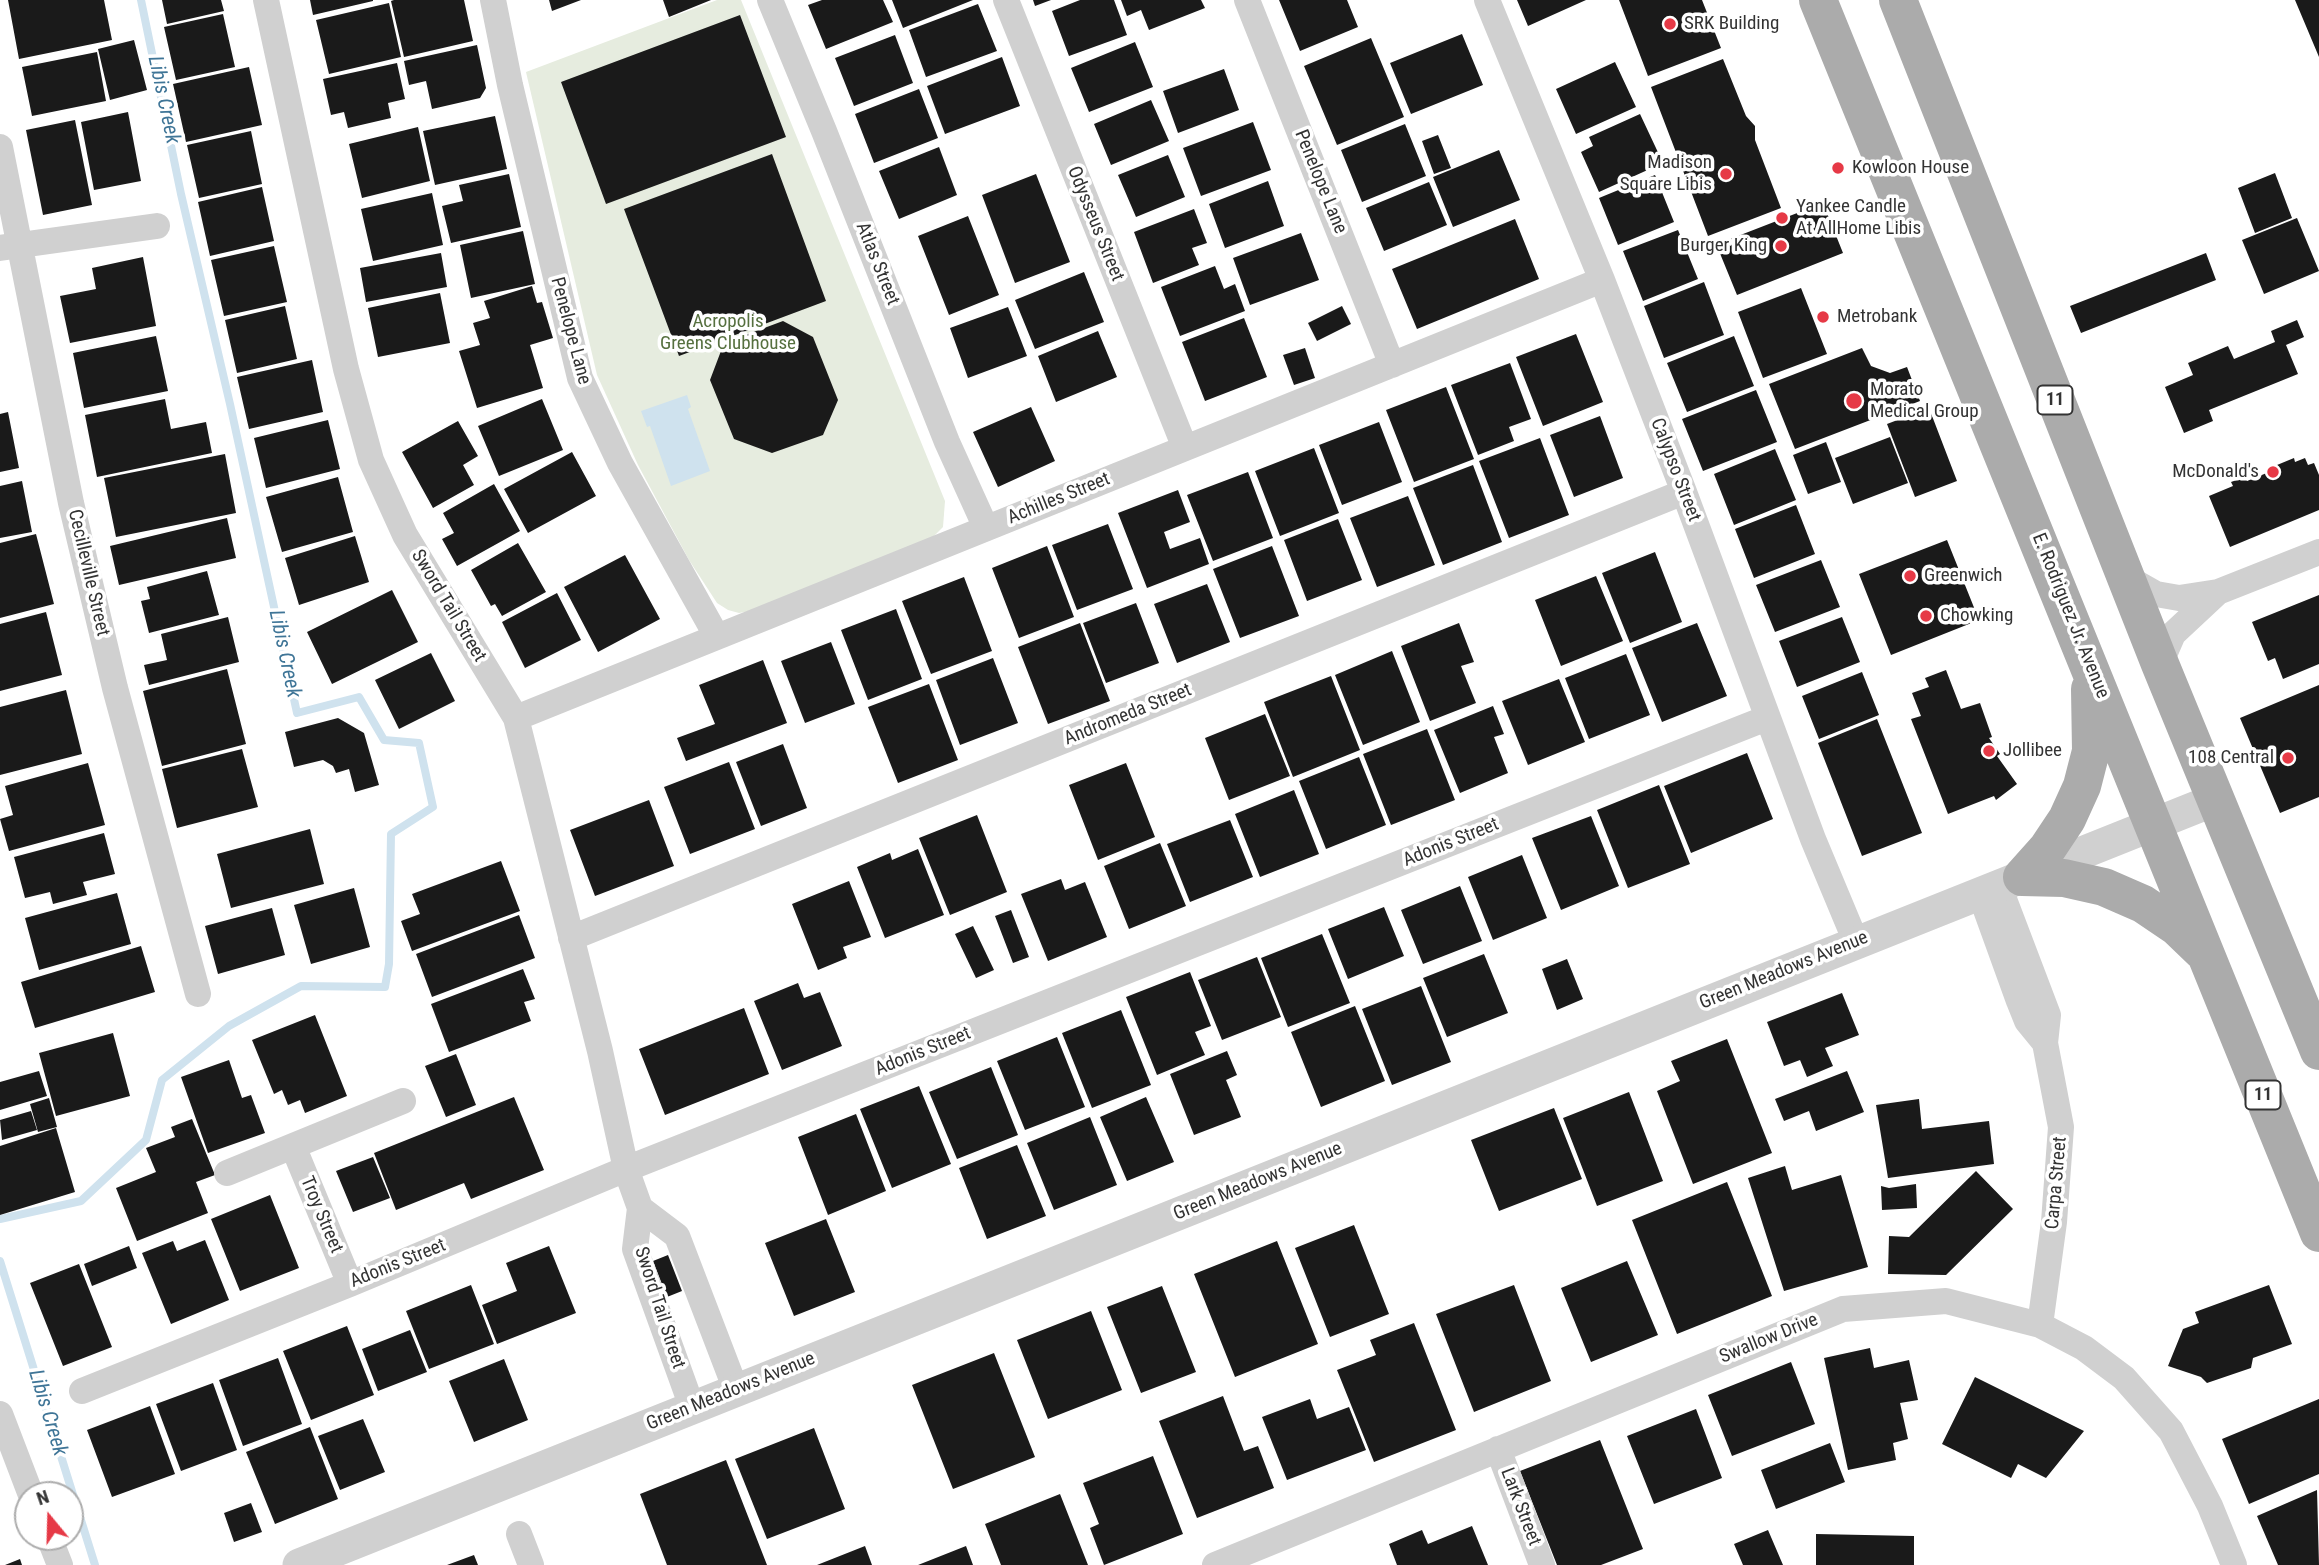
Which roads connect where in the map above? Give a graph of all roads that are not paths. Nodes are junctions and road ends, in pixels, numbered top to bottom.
1 (266, 0) edge
2 (493, 0) edge
3 (770, 0) edge
4 (1006, 0) edge
5 (1247, 0) edge
6 (1487, 0) edge
7 (1818, 0) edge
8 (1898, 0) edge
9 (0, 147) edge
10 (157, 226) dead end
11 (10, 246) edge
12 (1602, 280) junction
13 (1392, 365) junction
14 (1185, 448) junction
15 (1684, 492) junction
16 (986, 528) junction
17 (2319, 552) edge
18 (2126, 577) junction
19 (2218, 592) junction
20 (717, 637) junction
21 (2160, 664) junction
22 (2090, 666) junction
23 (516, 718) junction
24 (1767, 718) junction
25 (2217, 799) junction
26 (2153, 824) junction
27 (2000, 885) junction
28 (572, 938) junction
29 (1856, 942) junction
30 (2207, 956) junction
31 (198, 993) dead end
32 (2319, 1051) edge
33 (403, 1101) dead end
34 (293, 1146) junction
35 (626, 1169) junction
36 (227, 1173) dead end
37 (640, 1208) junction
38 (2319, 1233) edge
39 (350, 1284) junction
40 (2040, 1325) junction
41 (736, 1390) junction
42 (82, 1391) dead end
43 (692, 1407) junction
44 (0, 1414) edge
45 (1498, 1449) junction
46 (26, 1481) edge
47 (519, 1534) dead end
48 (299, 1565) edge
49 (531, 1565) edge
50 (1215, 1565) edge
51 (1542, 1565) edge
52 (2234, 1565) edge

1 - 23 street, Sword Tail Street
2 - 20 street, Penelope Lane
3 - 16 street, Atlas Street
4 - 14 street, Odysseus Street
5 - 13 street, Penelope Lane
6 - 12 street, Calypso Street
7 - 22 main road, E. Rodriguez Jr. Avenue / 11
8 - 18 main road, 11
9 - 11 street, Cecilleville Street
10 - 11 street
11 - 31 street, Cecilleville Street
12 - 13 street, Achilles Street
12 - 15 street, Calypso Street
13 - 14 street, Achilles Street
14 - 16 street, Achilles Street
15 - 24 street, Calypso Street
15 - 28 street, Andromeda Street
16 - 20 street, Achilles Street
17 - 19 street
18 - 19 street
18 - 21 main road, 11
19 - 21 street
20 - 23 street, Achilles Street
21 - 25 main road, 11
22 - 26 main road, E. Rodriguez Jr. Avenue / 11
22 - 27 main road
23 - 28 street, Sword Tail Street
24 - 29 street, Calypso Street
24 - 35 street, Adonis Street
25 - 26 street, Green Meadows Avenue
25 - 32 main road, 11
26 - 27 street, Green Meadows Avenue
26 - 30 main road, E. Rodriguez Jr. Avenue / 11
27 - 29 street, Green Meadows Avenue
27 - 30 main road
27 - 40 street, Carpa Street
28 - 35 street, Sword Tail Street
29 - 41 street, Green Meadows Avenue
30 - 38 main road, E. Rodriguez Jr. Avenue / 11
33 - 34 street
34 - 36 street
34 - 39 street, Troy Street
35 - 37 street, Sword Tail Street
35 - 39 street, Adonis Street
37 - 41 street, Sword Tail Street
37 - 43 street, Sword Tail Street
39 - 42 street, Adonis Street
40 - 45 street, Swallow Drive
40 - 52 street, Swallow Drive
41 - 43 street, Green Meadows Avenue
43 - 48 street, Green Meadows Avenue
44 - 46 street
45 - 50 street, Swallow Drive
45 - 51 street, Lark Street
47 - 49 street

